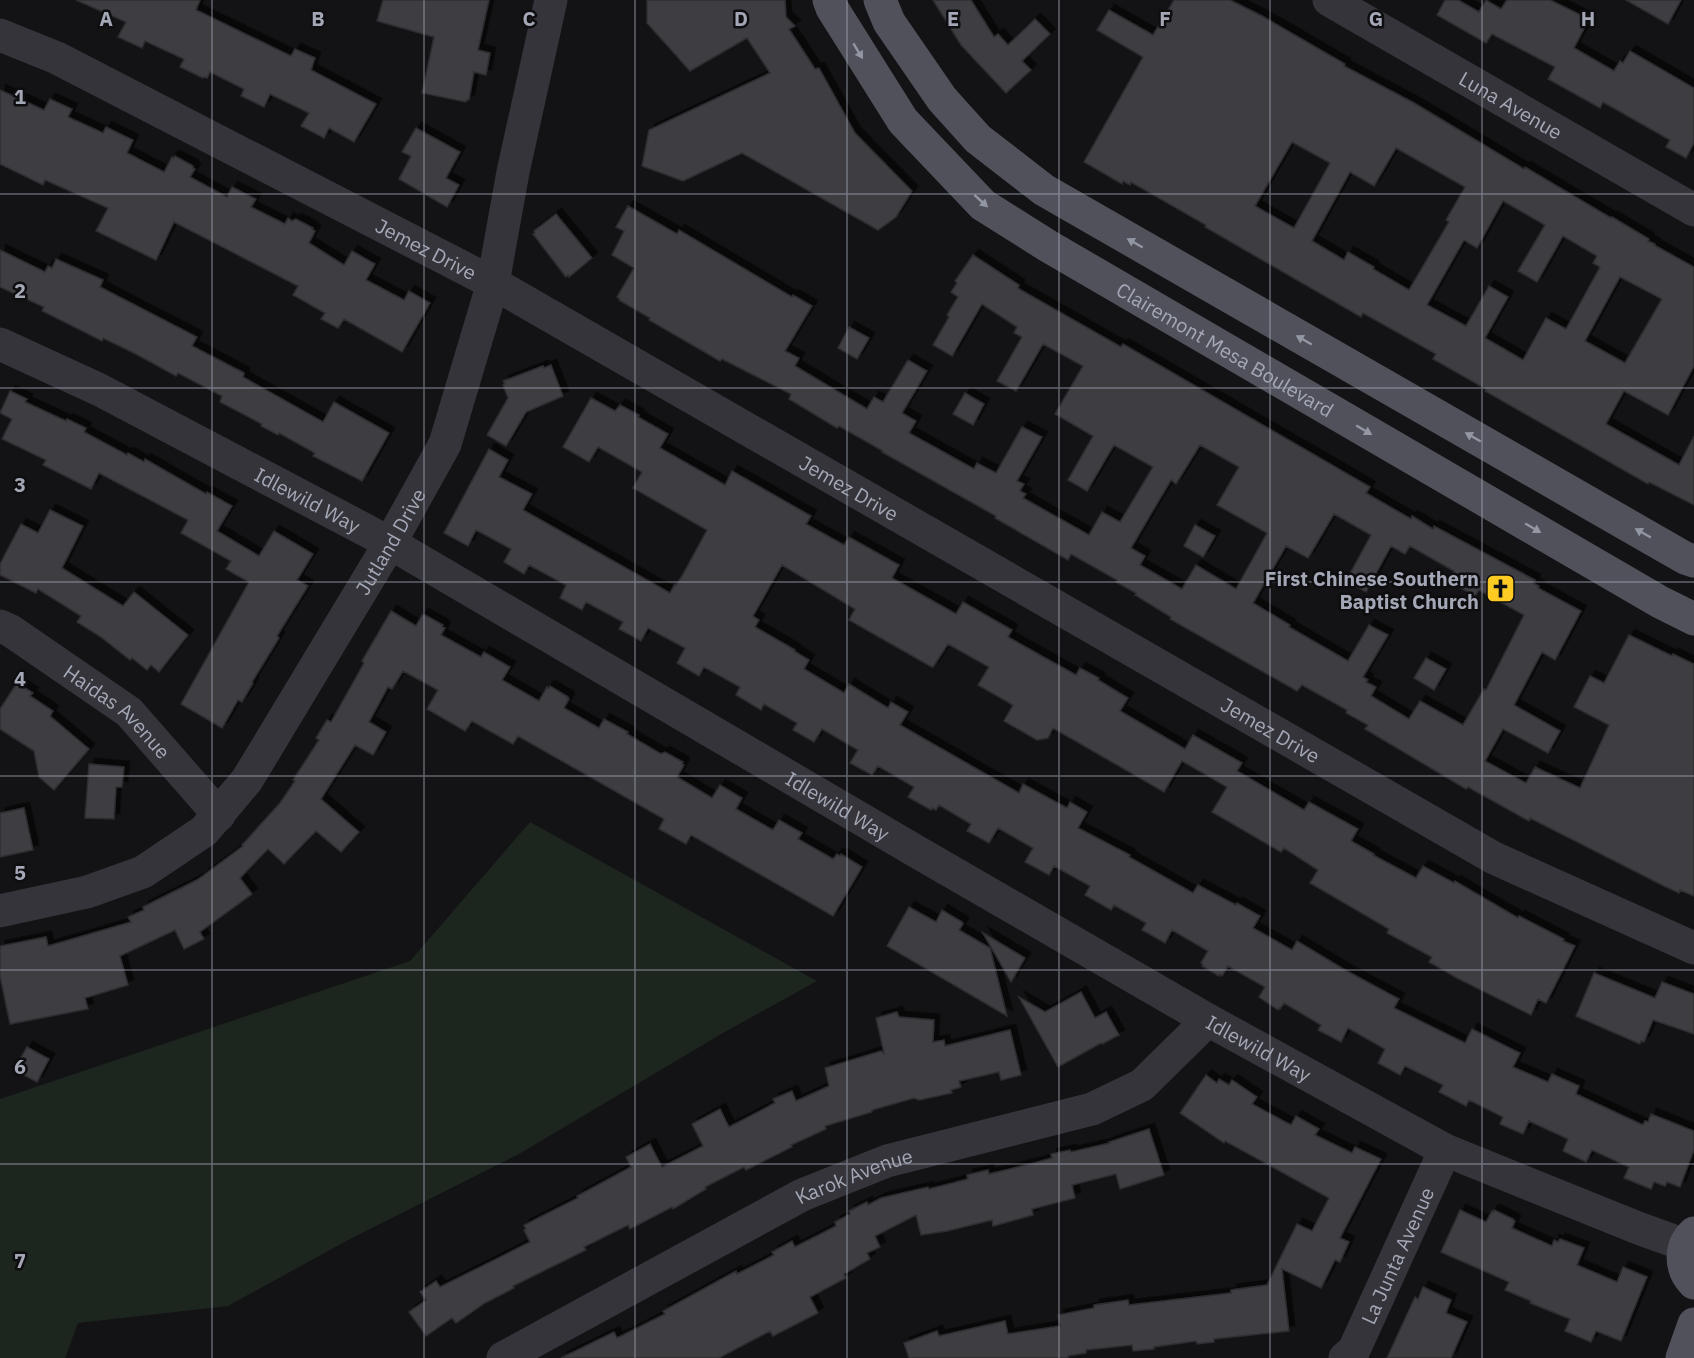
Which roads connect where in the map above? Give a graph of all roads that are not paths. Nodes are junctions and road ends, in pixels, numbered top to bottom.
1 (551, 0) edge
2 (830, 0) edge
3 (879, 0) edge
4 (1329, 0) edge
5 (0, 35) edge
6 (1694, 210) edge
7 (493, 283) junction
8 (0, 344) edge
9 (390, 543) junction
10 (1694, 561) edge
11 (1694, 619) edge
12 (0, 626) edge
13 (219, 815) junction
14 (0, 911) edge
15 (1694, 948) edge
16 (1208, 1020) junction
17 (1445, 1150) junction
18 (1690, 1239) edge
19 (1694, 1283) edge
20 (1694, 1324) edge
21 (503, 1358) edge
22 (1345, 1358) edge
23 (1682, 1358) edge

1 - 7 street, Jutland Drive
2 -> 11 main road, Clairemont Mesa Boulevard
10 -> 3 main road
4 - 6 street, Luna Avenue
5 - 7 street, Jemez Drive
7 - 9 street, Jutland Drive
7 - 15 street, Jemez Drive
8 - 9 street, Idlewild Way
9 - 13 street, Jutland Drive
9 - 16 street, Idlewild Way
12 - 13 street, Haidas Avenue
13 - 14 street, Jutland Drive
16 - 17 street, Idlewild Way
16 - 21 street, Karok Avenue
17 - 18 street, Idlewild Way
17 - 22 street, La Junta Avenue
18 - 19 main road
20 - 23 main road

